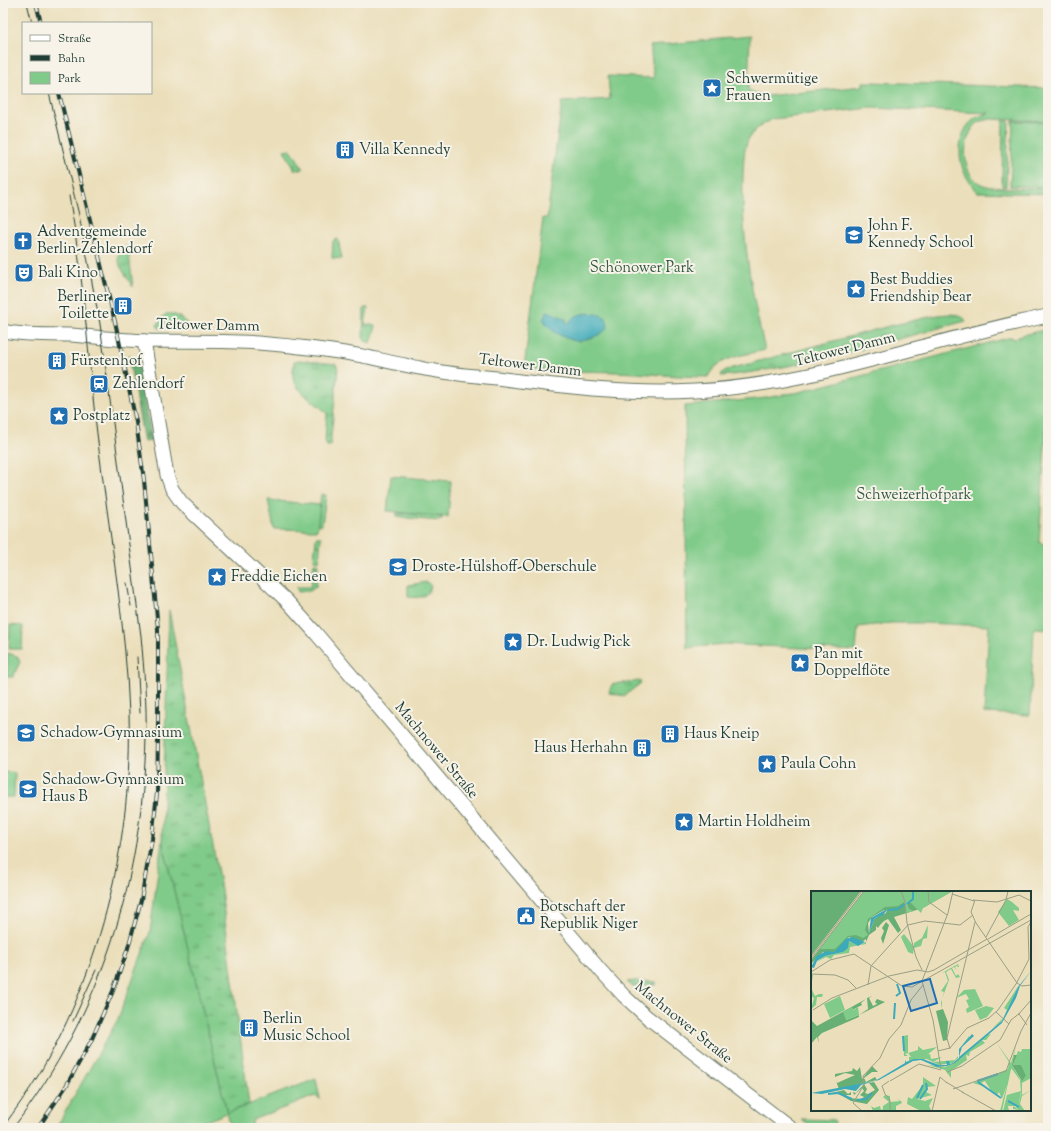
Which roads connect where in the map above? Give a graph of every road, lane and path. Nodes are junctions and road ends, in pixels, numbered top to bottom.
1 (1048, 316) edge
2 (3, 331) edge
3 (144, 341) junction
4 (791, 1128) edge

1 - 3 main road, Teltower Damm
2 - 3 main road, Teltower Damm
3 - 4 main road, Machnower Straße

